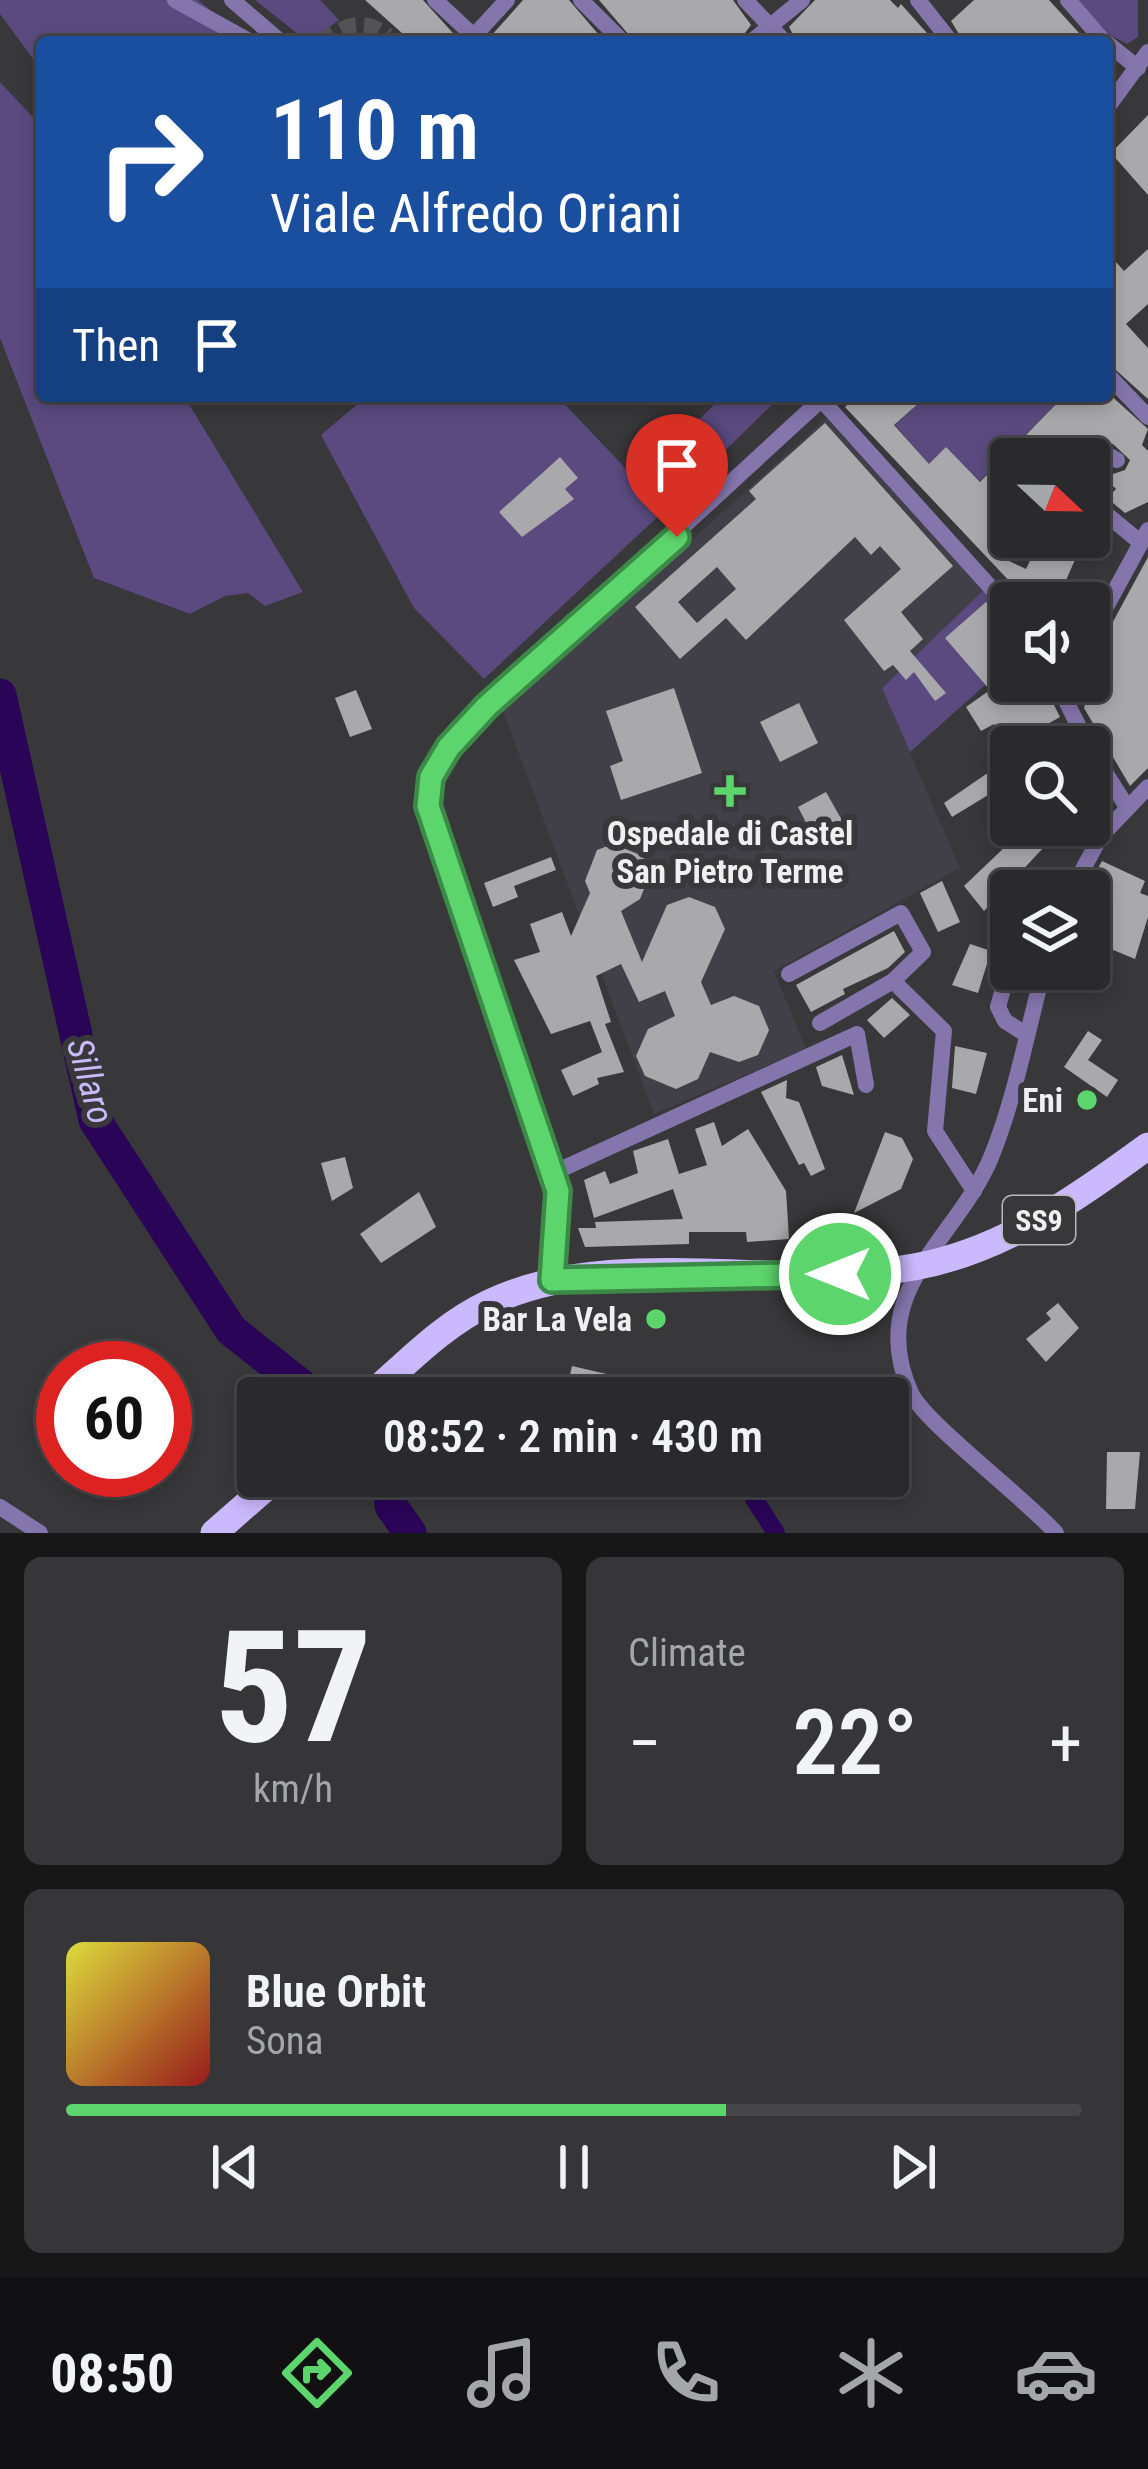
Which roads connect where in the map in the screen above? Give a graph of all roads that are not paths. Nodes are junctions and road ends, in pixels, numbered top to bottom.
1 (175, 0) edge
2 (232, 0) edge
3 (435, 0) edge
4 (507, 0) edge
5 (580, 0) edge
6 (745, 0) edge
7 (802, 0) edge
8 (918, 0) edge
9 (1068, 0) edge
10 (771, 27) junction
11 (239, 36) edge
12 (274, 36) edge
13 (474, 36) edge
14 (479, 36) edge
15 (617, 36) edge
16 (759, 36) edge
17 (779, 36) edge
18 (947, 36) edge
19 (1098, 36) edge
20 (1113, 46) edge
21 (1143, 60) edge
22 (1113, 100) edge
23 (1113, 380) edge
24 (816, 402) edge
25 (825, 402) edge
26 (1148, 417) edge
27 (1110, 456) edge
28 (1117, 460) dead end
29 (1110, 514) edge
30 (1144, 536) edge
31 (990, 586) edge
32 (1110, 599) edge
33 (1110, 780) edge
34 (1148, 787) edge
35 (1127, 807) junction
36 (1082, 870) edge
37 (789, 974) dead end
38 (893, 981) junction
39 (1003, 990) edge
40 (1039, 990) edge
41 (820, 1023) dead end
42 (1028, 1035) junction
43 (866, 1085) dead end
44 (1148, 1146) edge
45 (553, 1173) junction
46 (974, 1191) junction
47 (916, 1267) junction
48 (552, 1280) junction
49 (391, 1377) edge
50 (255, 1497) edge
51 (0, 1508) edge
52 (40, 1533) edge
53 (214, 1533) edge
54 (1056, 1533) edge

1 - 11 street
2 - 12 street
3 - 13 street
4 - 14 street
5 - 15 street
6 - 10 street
7 - 10 street
8 - 18 street
9 - 19 street
10 - 16 street
10 - 17 street
20 - 21 street
21 - 22 street
23 - 26 street
24 - 45 street
25 - 31 street
27 - 28 street
29 - 30 street
30 - 32 street
33 - 35 street
34 - 35 street
35 - 36 street
37 - 38 street
38 - 41 street
38 - 46 street
39 - 42 street
40 - 42 street
42 - 46 street
43 - 45 street
44 - 47 main road, SS9
45 - 48 street
46 - 47 street
47 - 48 main road, SS9
47 - 54 street
48 - 49 main road, SS9
50 - 53 main road
51 - 52 street

